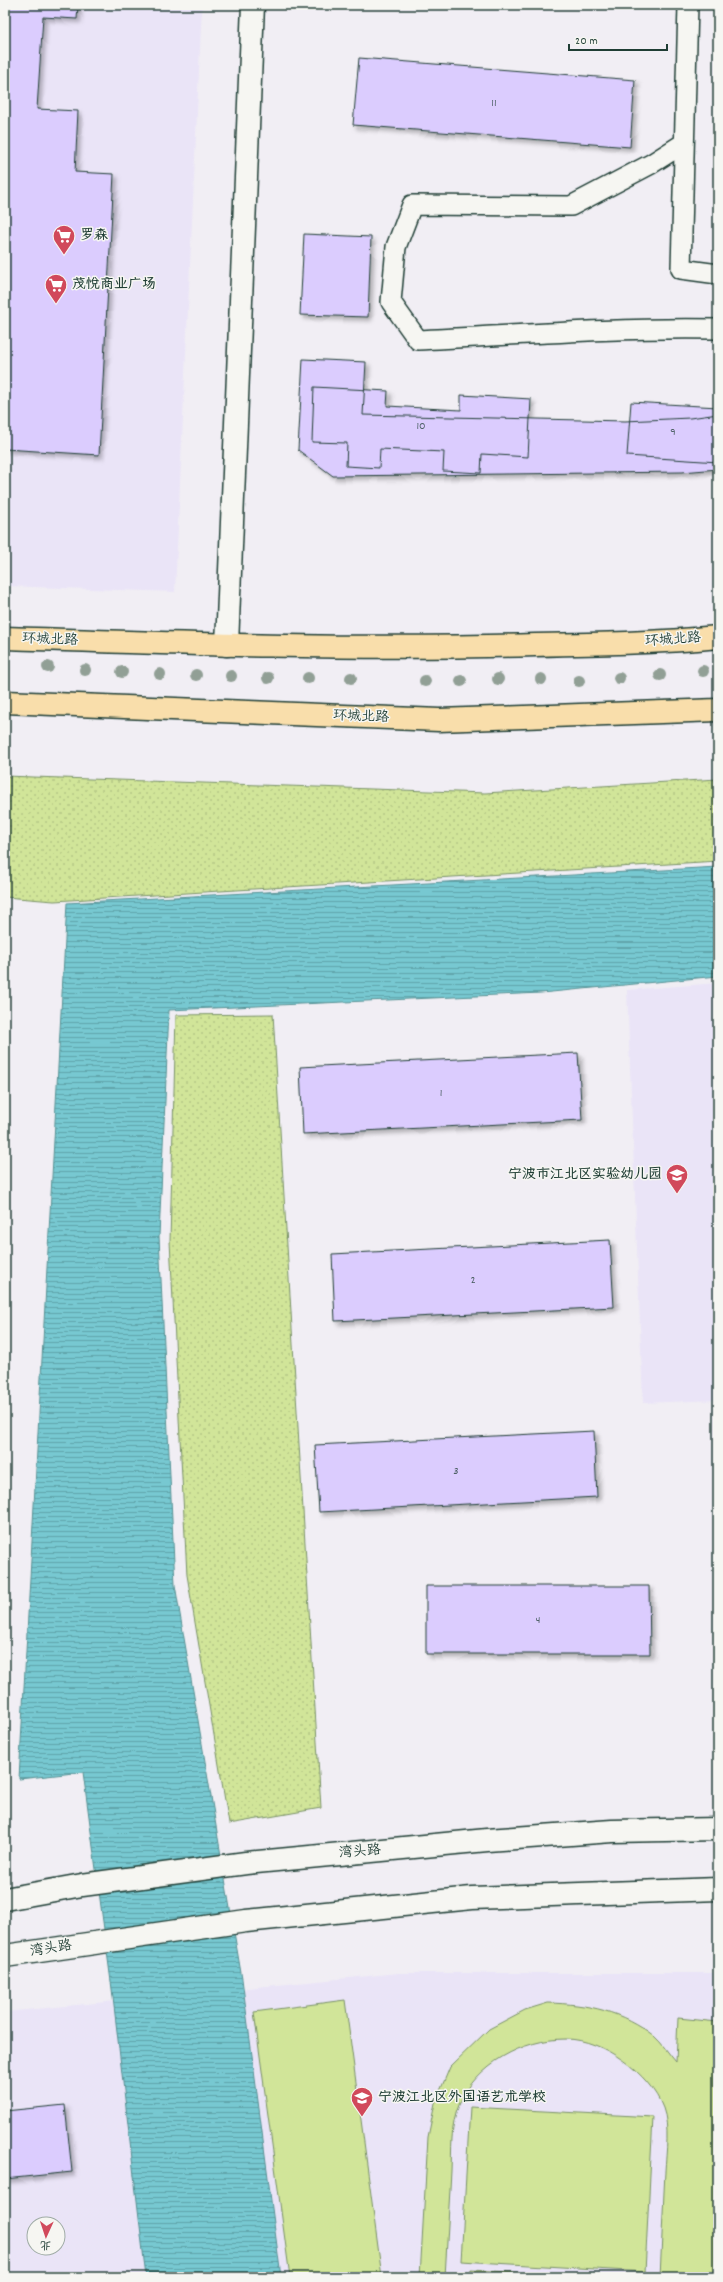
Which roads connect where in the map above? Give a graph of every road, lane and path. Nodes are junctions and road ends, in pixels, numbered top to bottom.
1 (253, 5) edge
2 (688, 5) edge
3 (684, 143) junction
4 (718, 274) edge
5 (718, 330) edge
6 (718, 637) edge
7 (5, 638) edge
8 (227, 645) junction
9 (5, 702) edge
10 (718, 710) edge
11 (718, 1830) edge
12 (718, 1889) edge
13 (5, 1899) edge
14 (5, 1956) edge

1 - 8 main road
2 - 3 lane
3 - 4 lane
3 - 5 lane
6 - 8 main road, 环城北路
7 - 8 main road, 环城北路
9 - 10 main road, 环城北路
11 - 13 main road, 湾头路
12 - 14 main road, 湾头路

